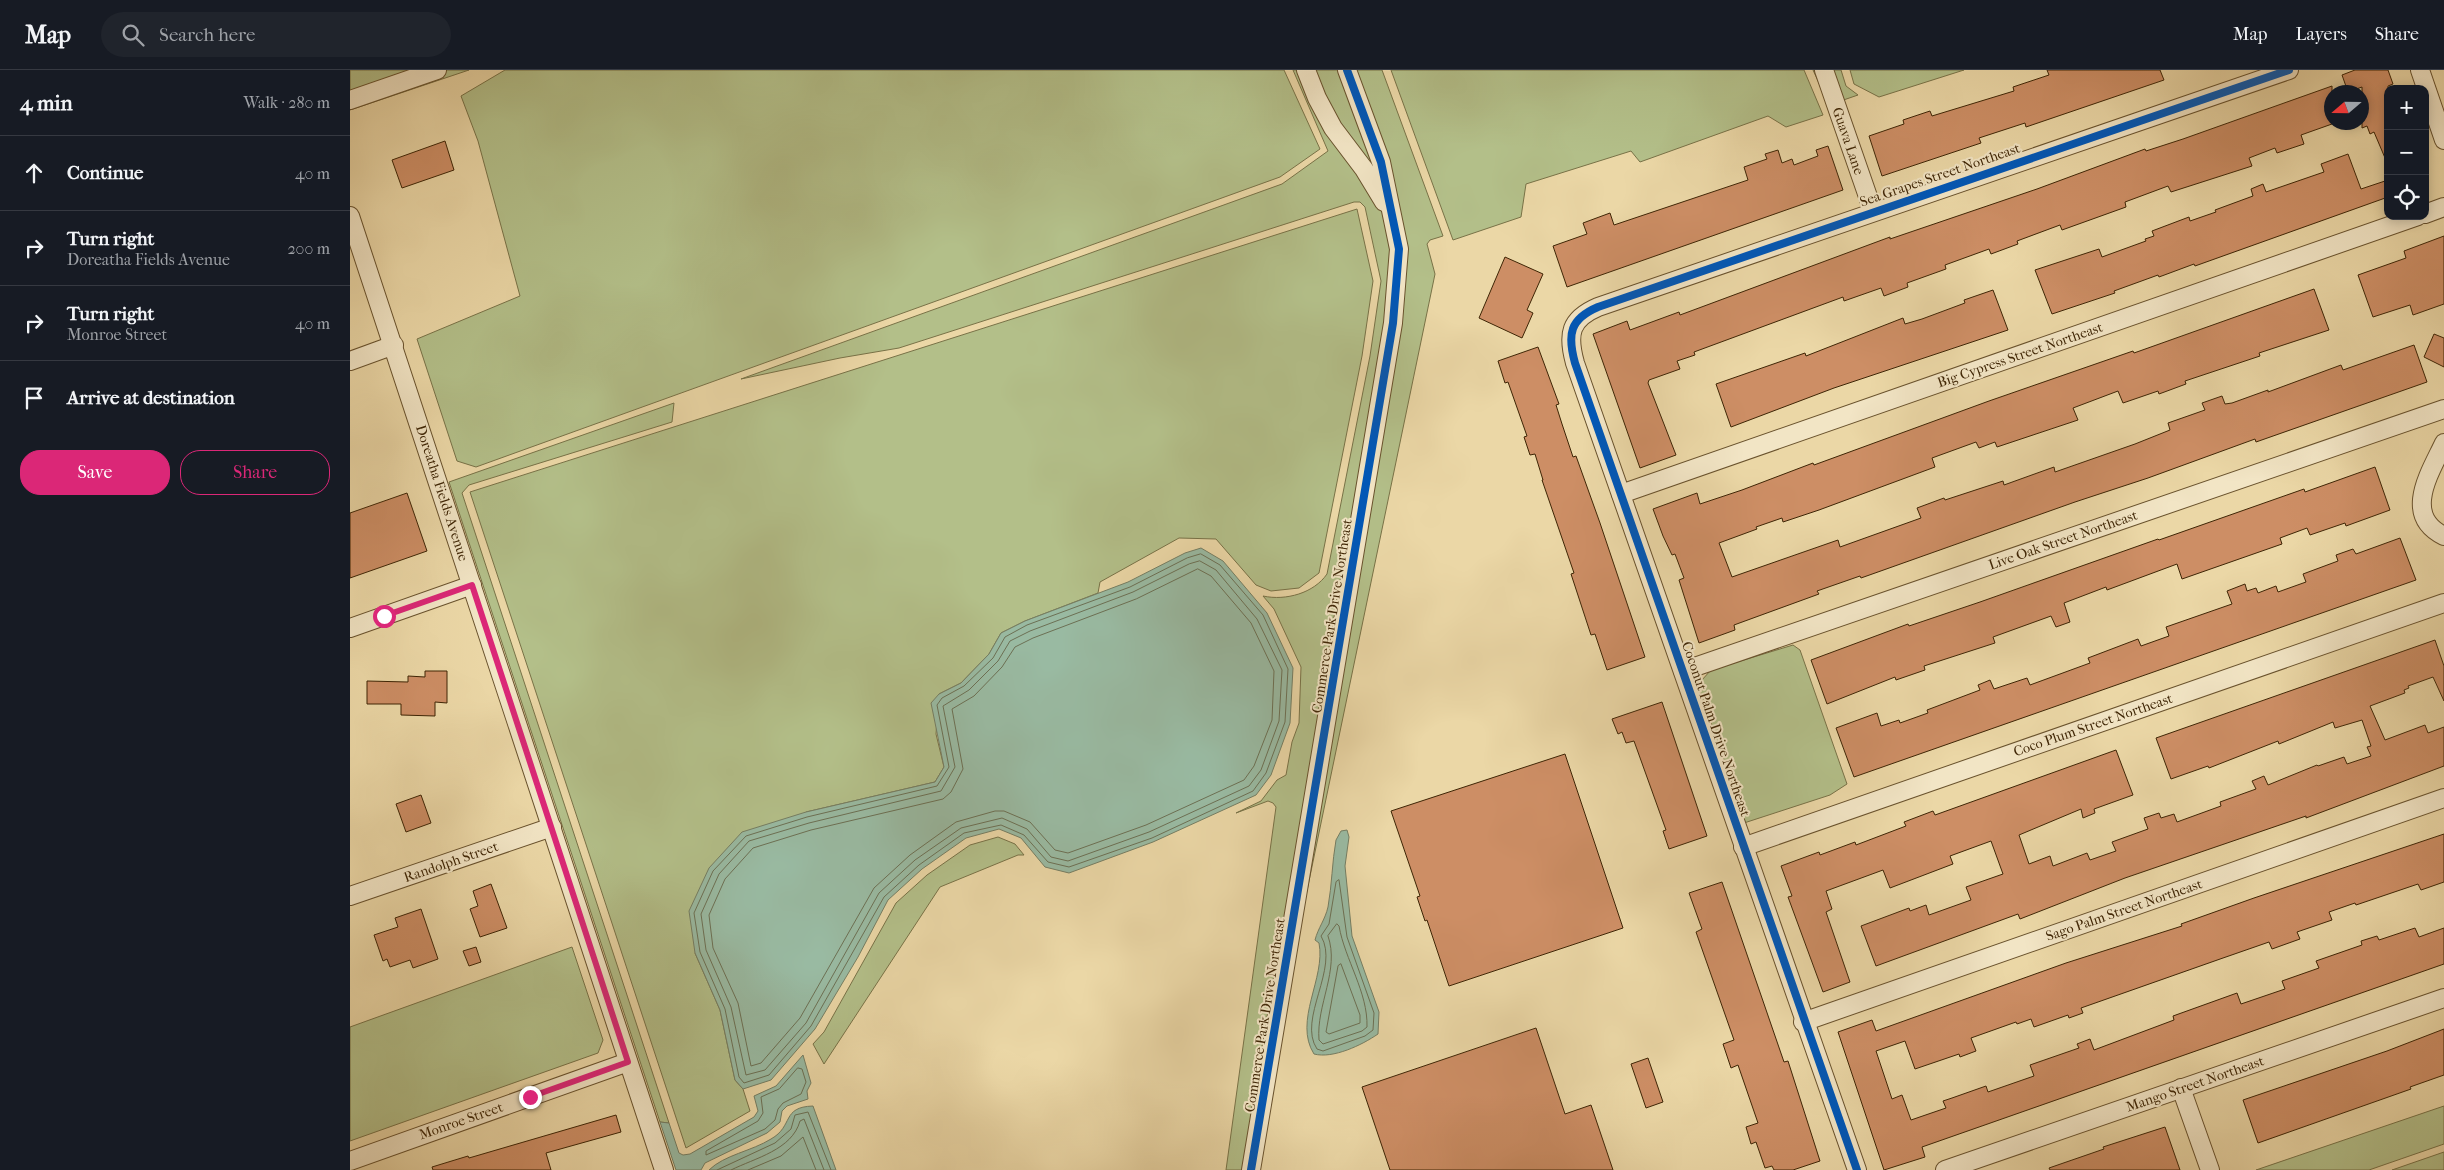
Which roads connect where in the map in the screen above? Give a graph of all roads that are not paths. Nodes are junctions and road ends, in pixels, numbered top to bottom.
1 (438, 70) edge
2 (1306, 70) edge
3 (1347, 70) edge
4 (1824, 70) edge
5 (2289, 70) edge
6 (2420, 70) edge
7 (350, 100) edge
8 (2444, 140) edge
9 (2444, 207) edge
10 (1872, 211) junction
11 (1390, 212) junction
12 (2429, 213) edge
13 (350, 216) edge
14 (2407, 220) edge
15 (1598, 307) joint
16 (394, 345) junction
17 (350, 361) edge
18 (2444, 409) edge
19 (2444, 443) edge
20 (1621, 494) junction
21 (2444, 536) edge
22 (472, 585) junction
23 (2444, 603) edge
24 (350, 628) edge
25 (1683, 671) junction
26 (2444, 798) edge
27 (552, 827) junction
28 (1742, 847) junction
29 (350, 896) edge
30 (2444, 998) edge
31 (1803, 1022) junction
32 (628, 1062) junction
33 (2182, 1088) junction
34 (350, 1161) edge
35 (664, 1170) edge
36 (1251, 1170) edge
37 (1857, 1170) edge
38 (1945, 1170) edge
39 (2210, 1170) edge

1 - 7 street
2 - 11 street, Commerce Park Drive Northeast
3 - 11 street, Commerce Park Drive Northeast
4 - 10 street, Guava Lane
5 - 10 street, Sea Grapes Street Northeast
6 - 8 street
9 - 12 street
10 - 15 street, Sea Grapes Street Northeast
11 - 36 street, Commerce Park Drive Northeast
13 - 16 street, Doreatha Fields Avenue
14 - 20 street, Big Cypress Street Northeast
15 - 20 street, Coconut Palm Drive Northeast
16 - 17 street
16 - 22 street, Doreatha Fields Avenue
18 - 25 street, Live Oak Street Northeast
19 - 21 street
20 - 25 street, Coconut Palm Drive Northeast
22 - 24 street
22 - 27 street, Doreatha Fields Avenue
23 - 28 street, Coco Plum Street Northeast
25 - 28 street, Coconut Palm Drive Northeast
26 - 31 street, Sago Palm Street Northeast
27 - 29 street, Randolph Street
27 - 32 street, Doreatha Fields Avenue
28 - 31 street, Coconut Palm Drive Northeast
30 - 33 street, Mango Street Northeast
31 - 37 street, Coconut Palm Drive Northeast
32 - 34 street, Monroe Street
32 - 35 street, Doreatha Fields Avenue
33 - 38 street, Mango Street Northeast
33 - 39 street

